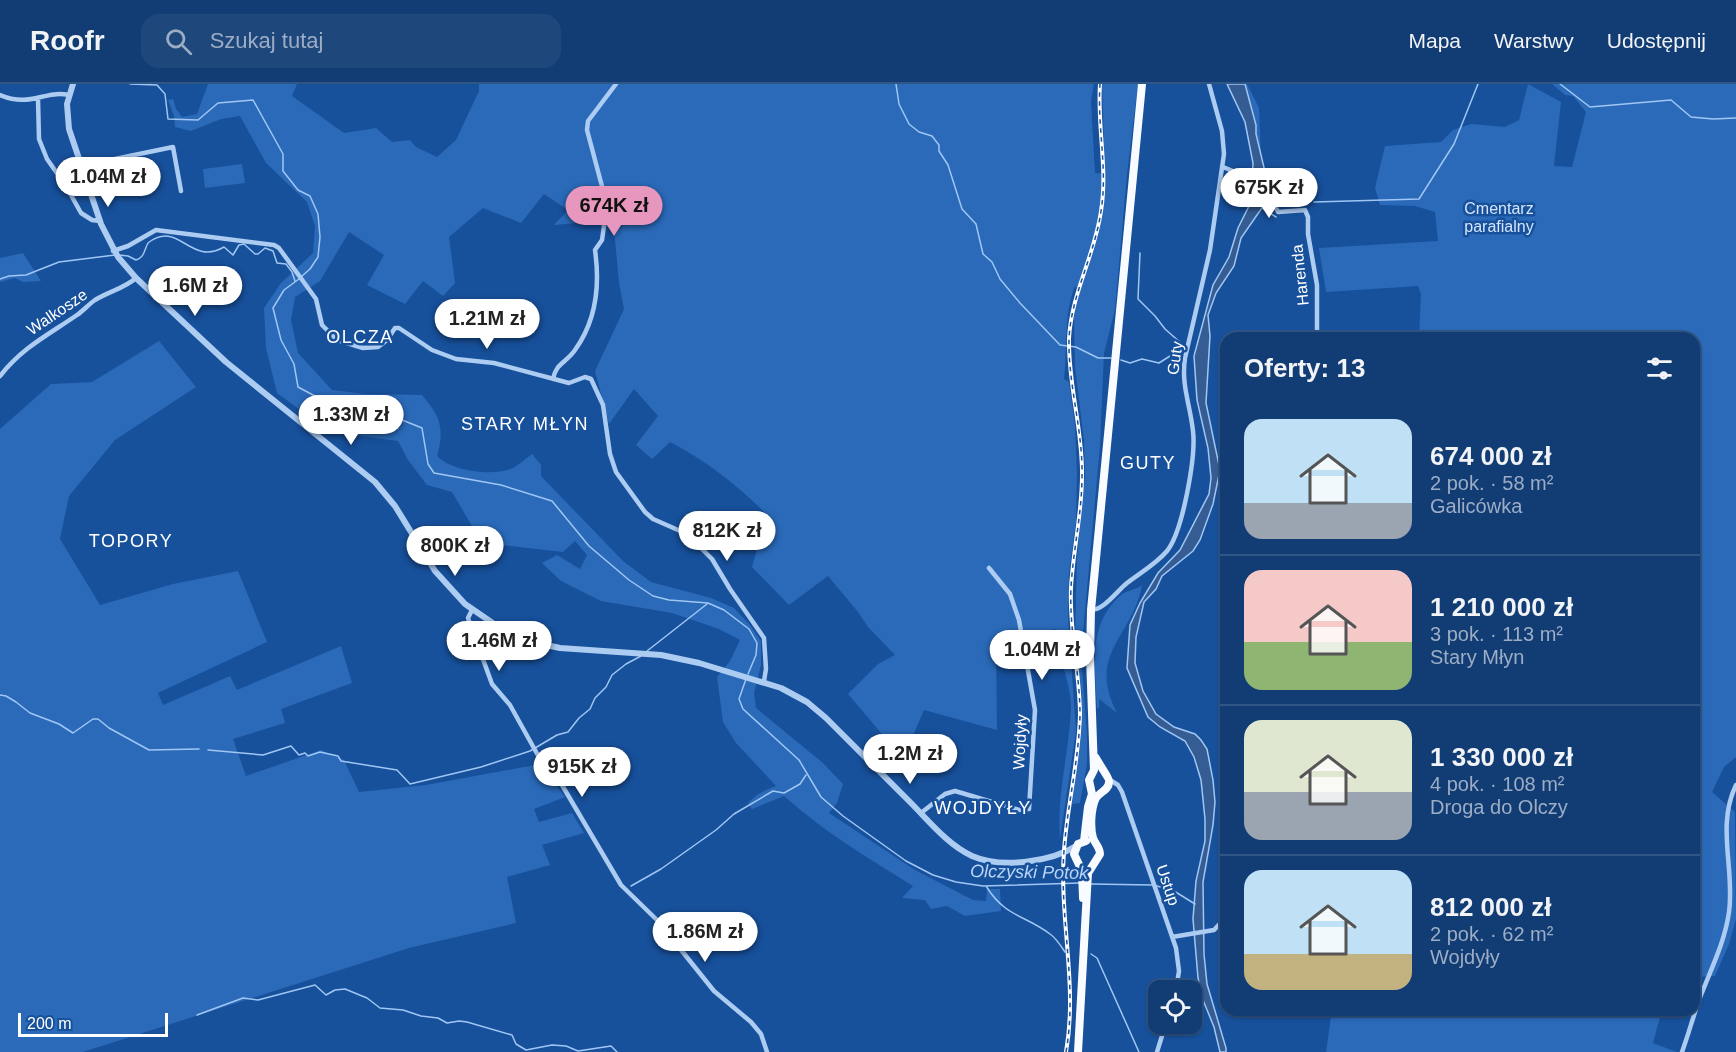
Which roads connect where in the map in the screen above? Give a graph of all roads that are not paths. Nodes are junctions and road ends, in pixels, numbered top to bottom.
1 (73, 84) edge
2 (616, 84) edge
3 (1142, 84) edge
4 (1209, 84) edge
5 (0, 95) edge
6 (69, 95) junction
7 (38, 99) junction
8 (81, 166) junction
9 (1223, 168) junction
10 (181, 191) dead end
11 (100, 221) junction
12 (113, 251) junction
13 (136, 278) junction
14 (1317, 332) edge
15 (0, 376) edge
16 (553, 380) junction
17 (989, 568) dead end
18 (472, 610) junction
19 (1091, 610) junction
20 (764, 681) junction
21 (1094, 754) junction
22 (1103, 772) junction
23 (1093, 774) junction
24 (1109, 780) junction
25 (1736, 785) edge
26 (1091, 788) junction
27 (1103, 790) junction
28 (1121, 790) junction
29 (921, 813) junction
30 (1094, 842) junction
31 (1081, 843) junction
32 (1064, 853) junction
33 (1074, 856) junction
34 (1080, 865) junction
35 (1093, 865) junction
36 (1085, 884) junction
37 (1220, 925) edge
38 (1172, 937) junction
39 (1178, 980) edge
40 (1700, 998) edge
41 (1694, 1016) edge
42 (1163, 1034) edge
43 (767, 1052) edge
44 (1078, 1052) edge
45 (1157, 1052) edge
46 (1682, 1052) edge

1 - 6 street
2 - 16 street
3 - 19 main road
4 - 9 street, Guty
5 - 7 street
6 - 7 street
6 - 8 street
7 - 11 street
8 - 10 street
8 - 11 street
9 - 14 street, Harenda
9 - 19 street, Guty
11 - 12 street
12 - 13 street
12 - 16 street
13 - 15 street, Walkosze
13 - 18 street
16 - 20 street
17 - 29 street, Wojdyły
18 - 20 street
18 - 43 street
19 - 21 main road
20 - 29 street
21 - 22 main road
21 - 23 main road
22 - 23 main road
22 - 24 main road
23 - 26 main road
24 - 27 main road
24 - 28 street
25 - 40 street
26 - 27 main road
26 - 31 main road
27 - 28 street
27 - 30 main road
28 - 38 street, Ustup
29 - 32 street
30 - 31 main road
30 - 35 main road
31 - 32 street
31 - 33 main road
32 - 33 street
33 - 34 main road
34 - 35 main road
34 - 36 main road
35 - 36 main road
36 - 44 main road
37 - 38 street
38 - 39 street, Ustup
41 - 46 street
42 - 45 street

